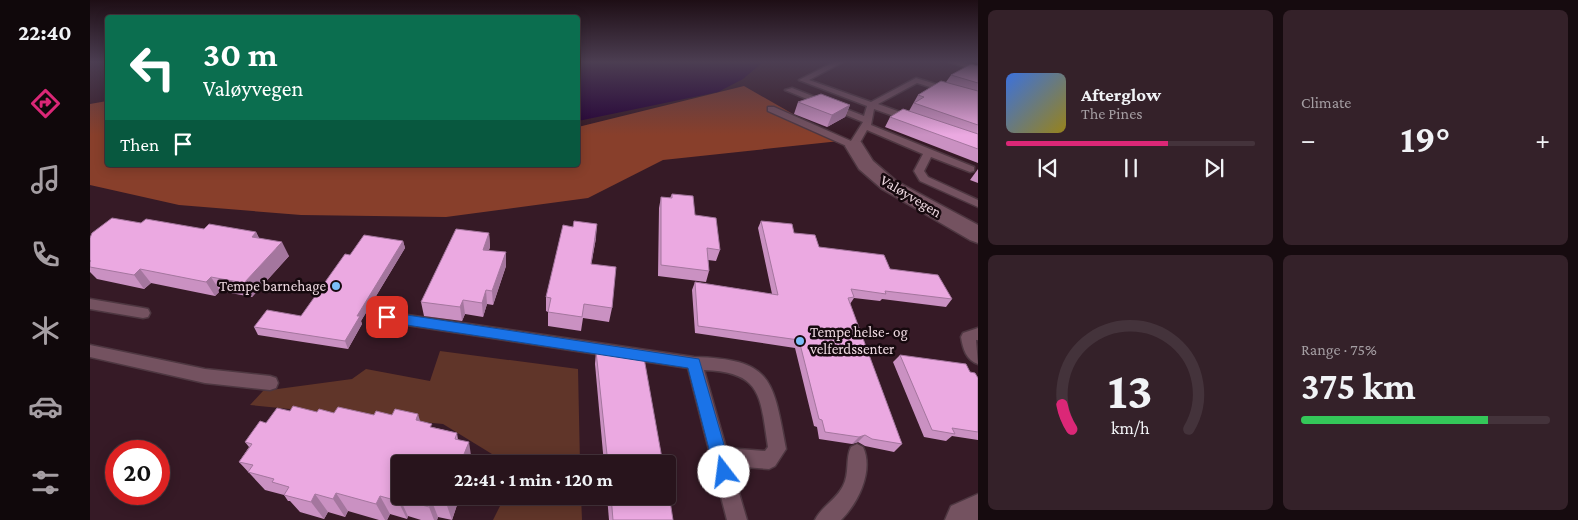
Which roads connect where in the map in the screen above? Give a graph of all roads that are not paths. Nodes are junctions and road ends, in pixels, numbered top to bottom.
1 (820, 86) edge
2 (905, 86) edge
3 (935, 86) edge
4 (789, 90) dead end
5 (978, 100) edge
6 (872, 105) junction
7 (771, 109) dead end
8 (916, 120) edge
9 (867, 123) junction
10 (854, 146) junction
11 (928, 153) junction
12 (970, 169) dead end
13 (978, 204) edge
14 (978, 235) edge
15 (90, 304) edge
16 (143, 313) dead end
17 (387, 317) dead end
18 (978, 334) edge
19 (90, 351) edge
20 (978, 358) edge
21 (694, 364) junction
22 (270, 383) dead end
23 (858, 453) dead end
24 (719, 456) junction
25 (978, 514) edge
26 (737, 520) edge
27 (825, 520) edge
28 (965, 520) edge

1 - 6 lane
2 - 6 lane
3 - 5 lane
4 - 9 lane
6 - 8 lane
6 - 9 lane
7 - 10 lane
9 - 10 lane
9 - 11 lane
10 - 14 street, Valøyvegen
11 - 12 lane
11 - 13 lane
15 - 16 lane
17 - 21 lane
18 - 20 lane
19 - 22 lane
21 - 24 lane
21 - 24 lane
23 - 27 lane
24 - 26 lane
25 - 28 street

